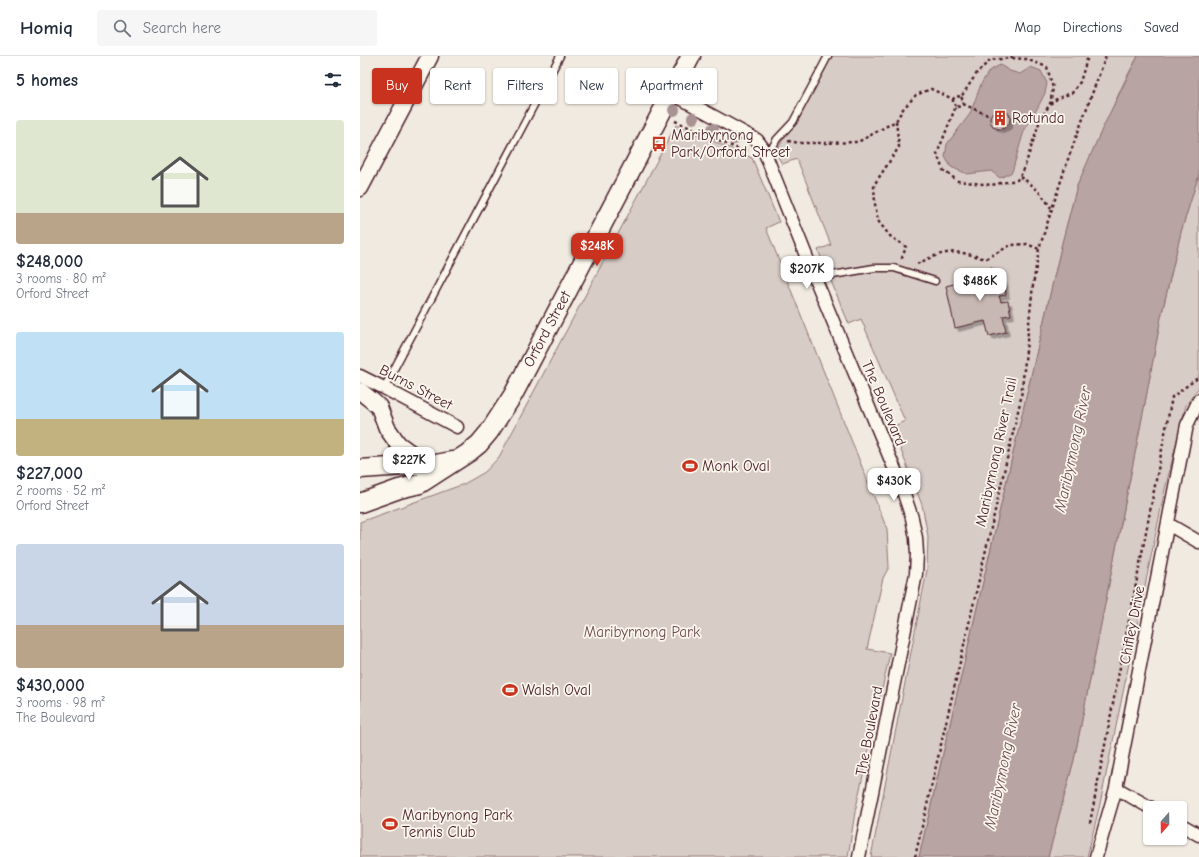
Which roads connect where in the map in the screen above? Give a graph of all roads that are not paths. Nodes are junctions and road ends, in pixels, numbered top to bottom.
1 (430, 56) edge
2 (560, 56) edge
3 (691, 56) edge
4 (828, 56) edge
5 (685, 68) edge
6 (666, 104) edge
7 (691, 104) edge
8 (766, 157) junction
9 (360, 188) edge
10 (815, 278) junction
11 (935, 281) dead end
12 (360, 376) edge
13 (384, 388) junction
14 (360, 391) edge
15 (1199, 400) edge
16 (457, 427) dead end
17 (454, 461) junction
18 (435, 464) junction
19 (360, 469) edge
20 (363, 500) edge
21 (1168, 524) junction
22 (1199, 542) edge
23 (1116, 788) junction
24 (1143, 803) edge
25 (1187, 828) edge
26 (1199, 835) edge
27 (859, 857) edge
28 (1096, 857) edge

1 - 9 street
2 - 13 lane
3 - 5 main road, Orford Street
4 - 8 lane
6 - 17 main road, Orford Street
7 - 8 street, The Boulevard
8 - 10 street, The Boulevard
10 - 11 lane
10 - 27 street, The Boulevard
12 - 13 street, Burns Street
13 - 16 street, Burns Street
14 - 18 street
15 - 21 street, Chifley Drive
17 - 18 main road, Orford Street
17 - 20 main road, Orford Street
18 - 19 main road, Orford Street
21 - 22 street
21 - 23 street, Chifley Drive
23 - 24 street
23 - 28 street, Chifley Drive
25 - 26 street

